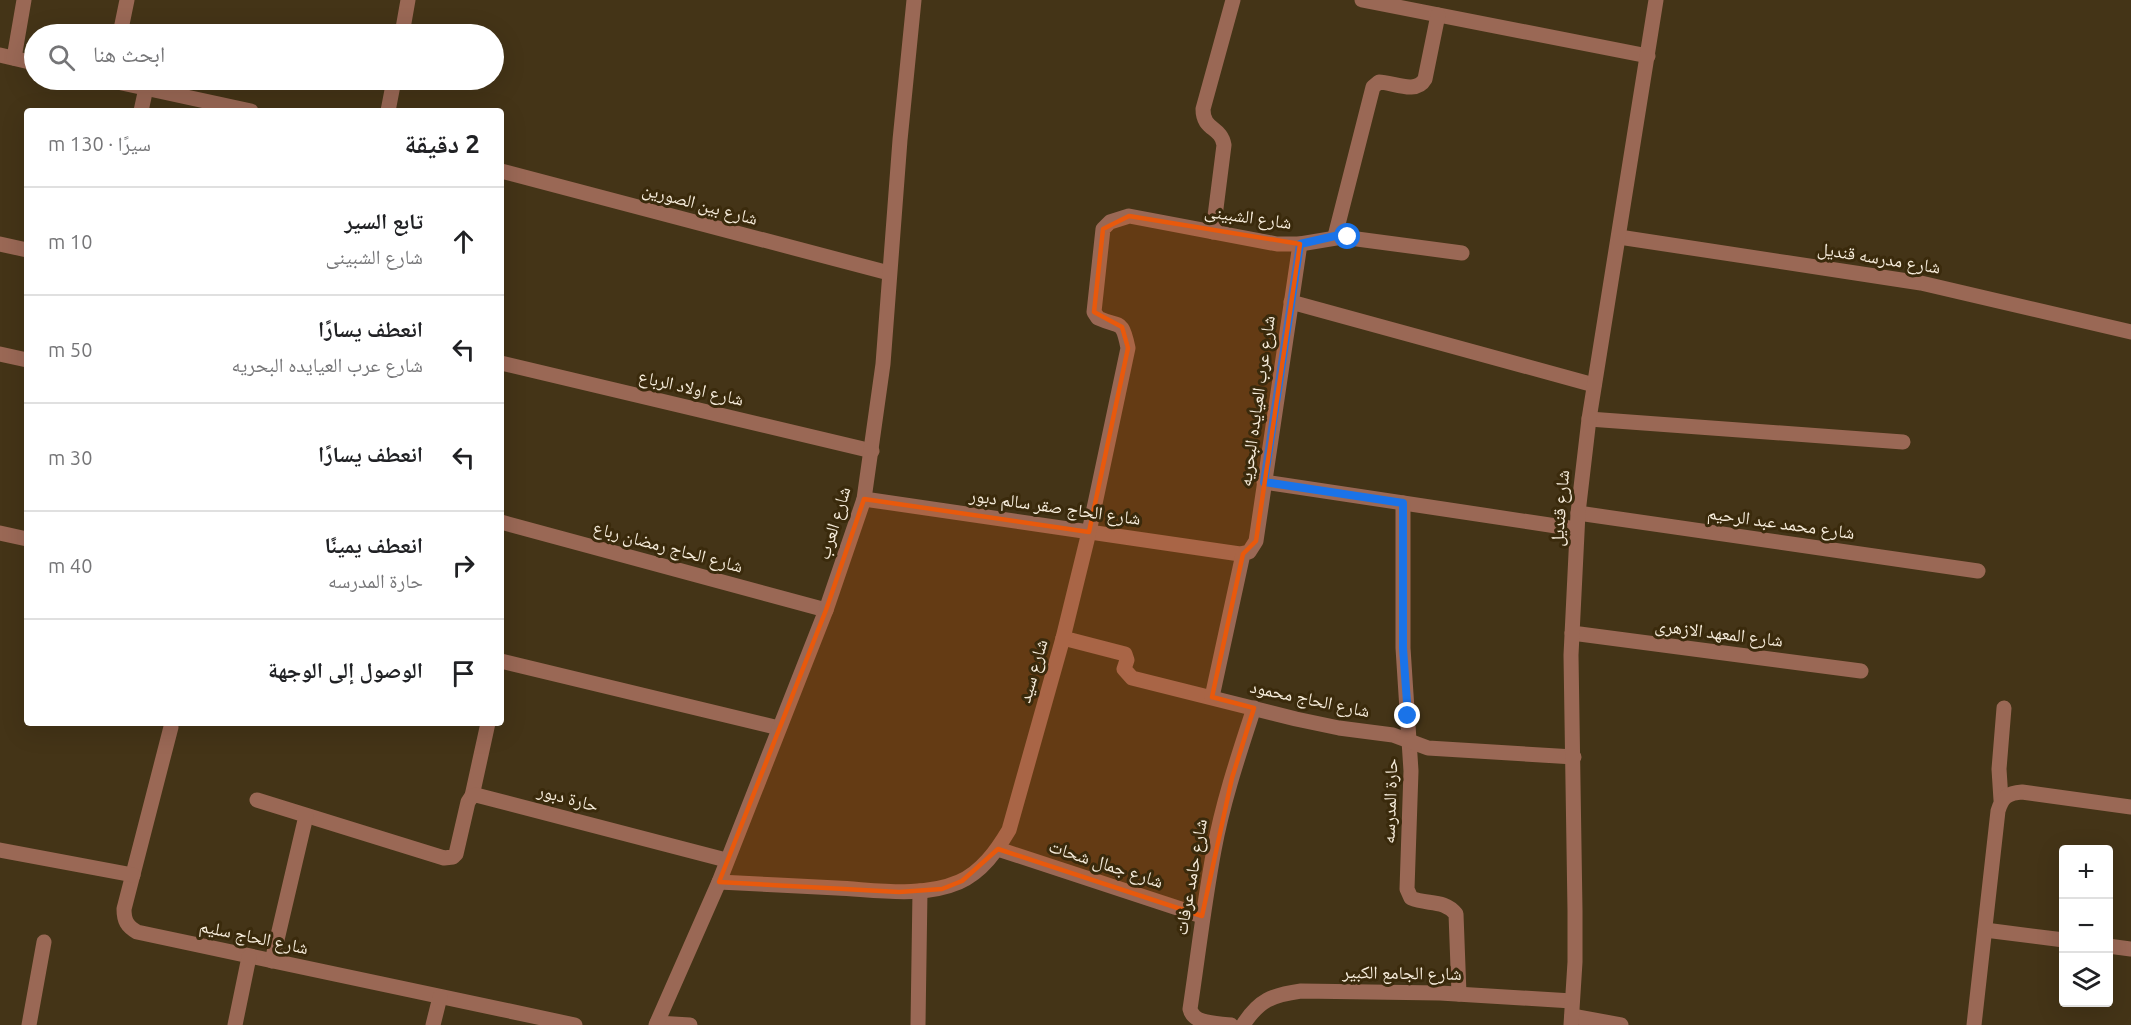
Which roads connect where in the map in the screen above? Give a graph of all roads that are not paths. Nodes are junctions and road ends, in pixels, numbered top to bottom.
1 (24, 0) edge
2 (127, 0) edge
3 (408, 0) edge
4 (914, 0) edge
5 (1233, 0) edge
6 (1362, 0) edge
7 (1656, 0) edge
8 (1438, 15) junction
9 (122, 24) edge
10 (404, 24) edge
11 (1648, 56) junction
12 (7, 57) edge
13 (24, 61) edge
14 (146, 90) edge
15 (155, 90) edge
16 (392, 90) edge
17 (142, 108) edge
18 (236, 108) edge
19 (389, 108) edge
20 (504, 172) edge
21 (1103, 229) joint
22 (1213, 232) junction
23 (1335, 236) junction
24 (1619, 237) junction
25 (0, 244) edge
26 (1300, 244) junction
27 (24, 249) edge
28 (1462, 253) dead end
29 (889, 273) junction
30 (1291, 302) junction
31 (2131, 332) edge
32 (0, 354) edge
33 (24, 359) edge
34 (504, 364) edge
35 (1594, 385) junction
36 (1588, 419) junction
37 (1903, 442) dead end
38 (872, 451) junction
39 (1264, 482) junction
40 (864, 499) junction
41 (1403, 503) junction
42 (1578, 513) junction
43 (504, 523) edge
44 (1576, 529) junction
45 (0, 532) edge
46 (1089, 532) junction
47 (24, 538) edge
48 (1242, 554) junction
49 (1978, 571) dead end
50 (826, 610) junction
51 (1572, 633) junction
52 (1063, 638) junction
53 (504, 663) edge
54 (1861, 671) dead end
55 (1212, 697) junction
56 (1254, 708) junction
57 (2004, 708) dead end
58 (487, 726) edge
59 (171, 727) dead end
60 (779, 728) junction
61 (1411, 741) junction
62 (1574, 757) junction
63 (472, 796) junction
64 (2001, 800) junction
65 (256, 801) dead end
66 (2131, 807) edge
67 (306, 816) junction
68 (998, 849) junction
69 (0, 850) edge
70 (726, 860) junction
71 (133, 875) junction
72 (718, 882) junction
73 (920, 891) junction
74 (1202, 916) junction
75 (1985, 930) junction
76 (2059, 939) edge
77 (44, 942) dead end
78 (2113, 947) edge
79 (2131, 949) edge
80 (249, 957) junction
81 (272, 961) junction
82 (1459, 994) junction
83 (440, 997) junction
84 (1572, 1014) edge
85 (657, 1024) edge
86 (29, 1025) edge
87 (235, 1025) edge
88 (433, 1025) edge
89 (575, 1025) edge
90 (690, 1025) edge
91 (918, 1025) edge
92 (1231, 1025) edge
93 (1243, 1025) edge
94 (1621, 1025) edge
95 (1974, 1025) edge

1 - 12 street
2 - 9 street
3 - 10 street
4 - 29 street, شارع العرب
5 - 22 street
6 - 8 street
7 - 11 street, شارع قنديل
8 - 11 street
8 - 23 street
11 - 24 street, شارع قنديل
12 - 13 street
14 - 17 street
15 - 18 street
16 - 19 street
20 - 29 street, شارع بين الصورين
21 - 22 street, شارع الشبينى
21 - 46 street, شارع سيد
22 - 26 street, شارع الشبينى
23 - 26 street, شارع الشبينى
23 - 28 street, شارع الشبينى
24 - 31 street, شارع مدرسه قنديل
24 - 35 street, شارع قنديل
25 - 27 street
26 - 30 street, شارع عرب العيايده البحريه
29 - 38 street, شارع العرب
30 - 35 street
30 - 39 street, شارع عرب العيايده البحريه
32 - 33 street
34 - 38 street, شارع اولاد الرباع
35 - 36 street, شارع قنديل
36 - 37 street
36 - 42 street, شارع قنديل
38 - 40 street, شارع العرب
39 - 41 street
39 - 48 street, شارع عرب العيايده البحريه
40 - 46 street, شارع الحاج صقر سالم دبور
40 - 50 street, شارع العرب
41 - 44 street
41 - 61 street, حارة المدرسه
42 - 44 street, شارع قنديل
42 - 49 street, شارع محمد عبد الرحيم
43 - 50 street, شارع الحاج رمضان رباع
44 - 51 street, شارع قنديل
45 - 47 street
46 - 48 street, شارع الحاج صقر سالم دبور
46 - 52 street, شارع سيد
48 - 55 street, شارع عرب العيايده البحريه
50 - 60 street, شارع العرب
51 - 54 street, شارع المعهد الازهرى
51 - 62 street, شارع قنديل
52 - 55 street, شارع الحاج محمود
52 - 68 street, شارع سيد
53 - 60 street
55 - 56 street, شارع الحاج محمود
56 - 61 street, شارع الحاج محمود
56 - 74 street, شارع حامد عرفات
57 - 64 street
58 - 63 street
59 - 71 street, شارع الحاج سليم
60 - 70 street, شارع العرب
61 - 62 street, شارع الحاج محمود
61 - 82 street, حارة المدرسه
62 - 84 street, شارع قنديل
63 - 67 street
63 - 70 street, حارة دبور
64 - 66 street
64 - 75 street
65 - 67 street
67 - 81 street
68 - 73 street, شارع سيد
68 - 74 street, شارع جمال شحات
69 - 71 street
70 - 72 street, شارع العرب
71 - 80 street, شارع الحاج سليم
72 - 73 street, شارع سيد
72 - 85 street, شارع العرب
73 - 91 street
74 - 92 street, شارع حامد عرفات
75 - 76 street
75 - 95 street
77 - 86 street
78 - 79 street
80 - 81 street, شارع الحاج سليم
80 - 87 street
81 - 83 street, شارع الحاج سليم
82 - 84 street, شارع الجامع الكبير
82 - 93 street, شارع الجامع الكبير
83 - 88 street
83 - 89 street, شارع الحاج سليم
84 - 94 street, شارع الجامع الكبير
85 - 90 street

